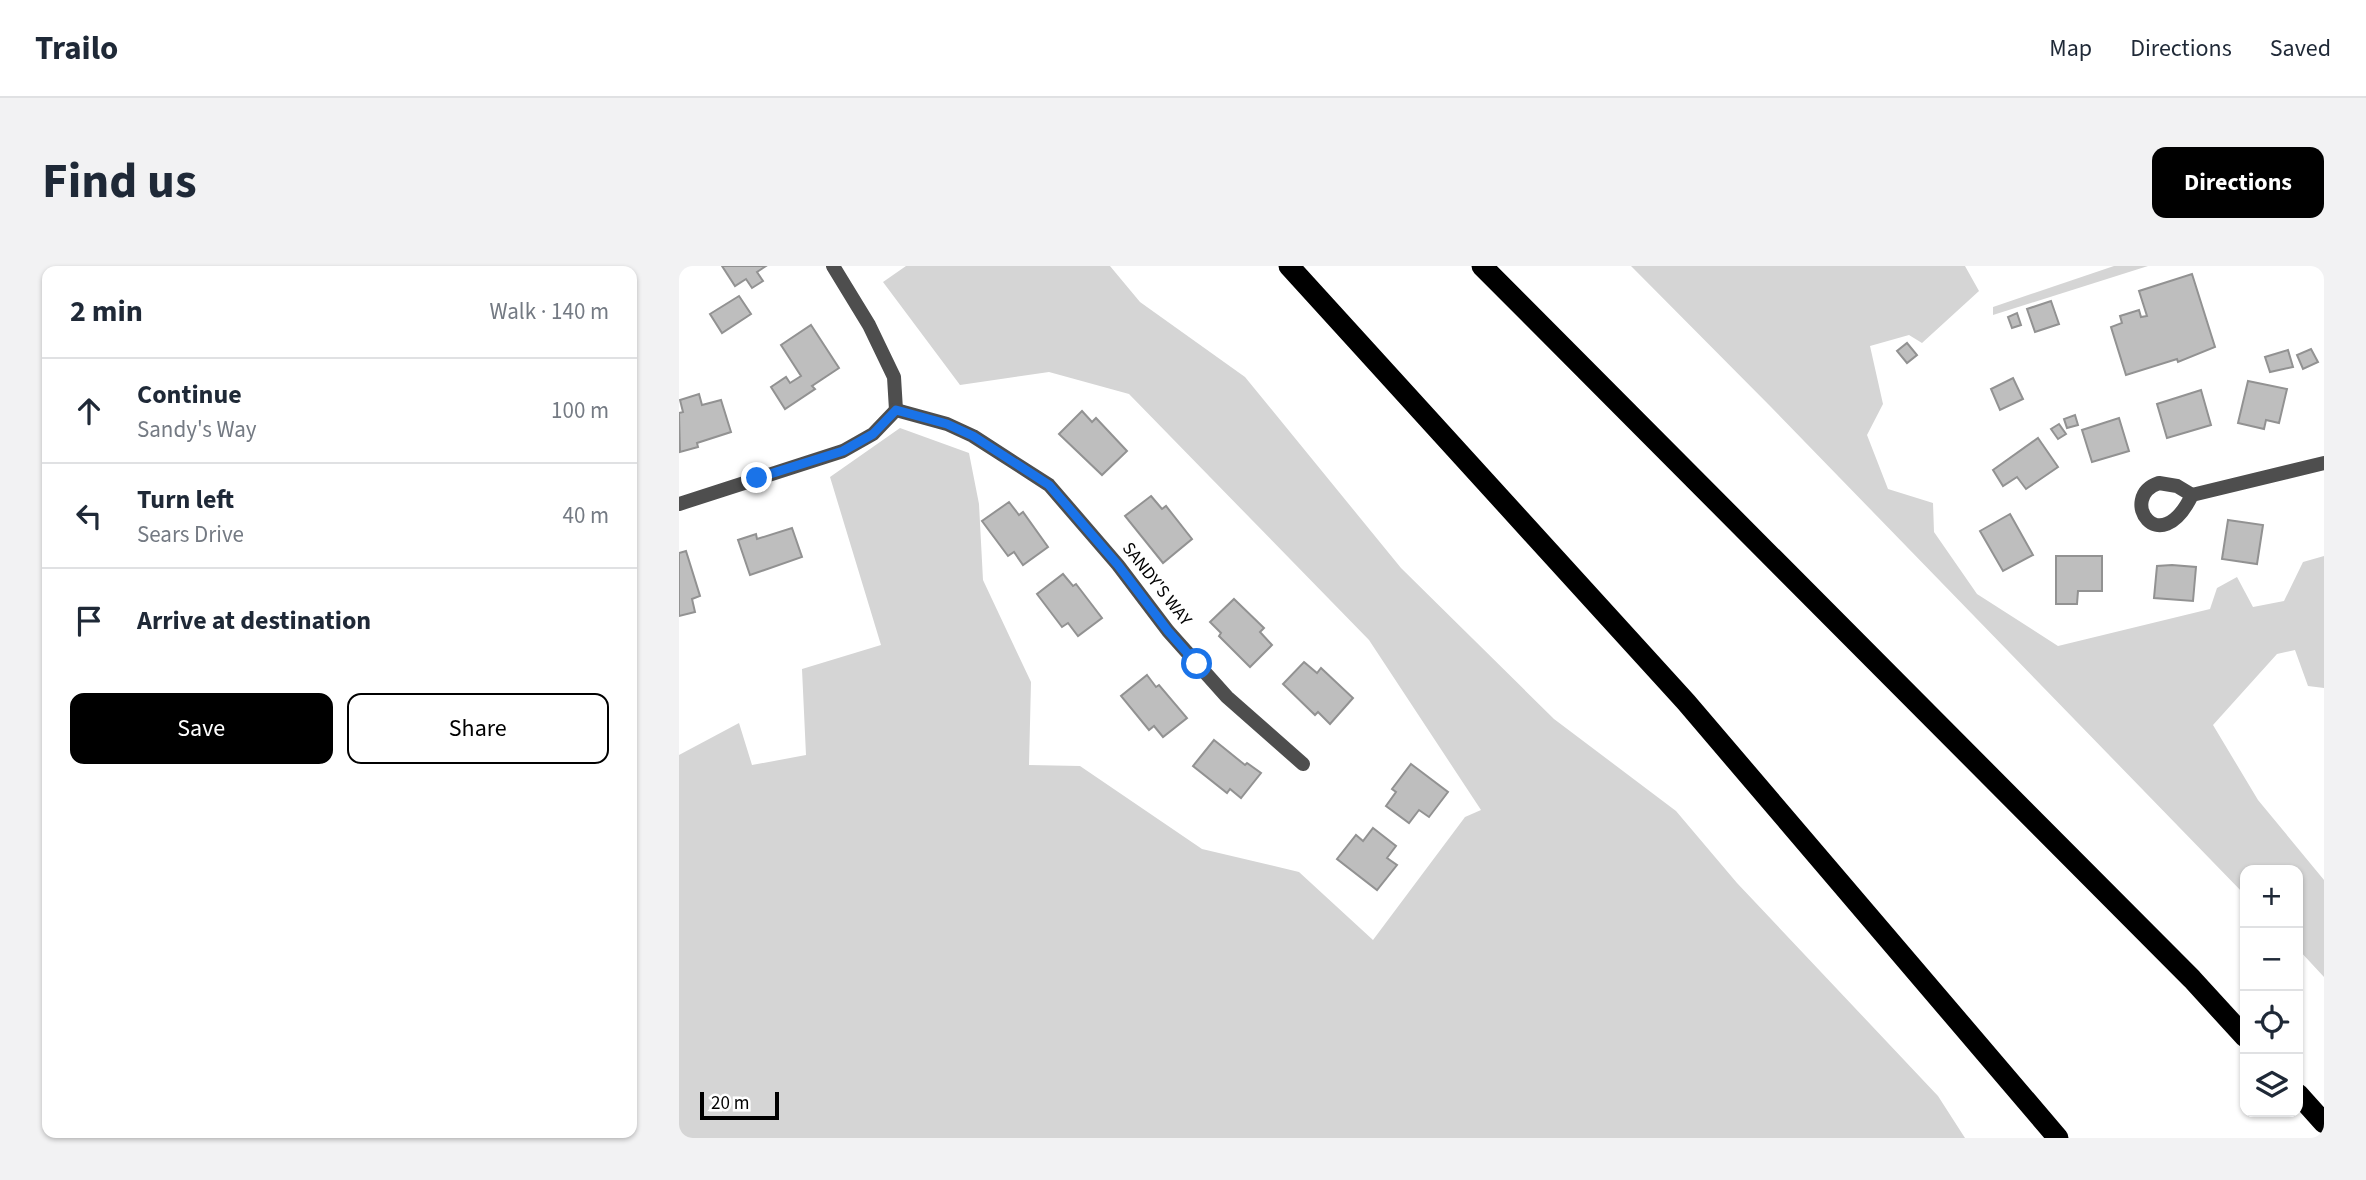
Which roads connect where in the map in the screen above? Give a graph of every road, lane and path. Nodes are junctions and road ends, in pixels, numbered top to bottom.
1 (833, 266) edge
2 (1289, 266) edge
3 (1482, 266) edge
4 (896, 410) junction
5 (2324, 463) edge
6 (2192, 495) dead end
7 (679, 504) edge
8 (1303, 764) dead end
9 (2240, 1032) edge
10 (2303, 1100) edge
11 (2324, 1123) edge
12 (2058, 1138) edge

1 - 4 street
2 - 12 highway
3 - 9 highway
4 - 7 street
4 - 8 street, SANDY'S WAY
5 - 6 street
10 - 11 highway

